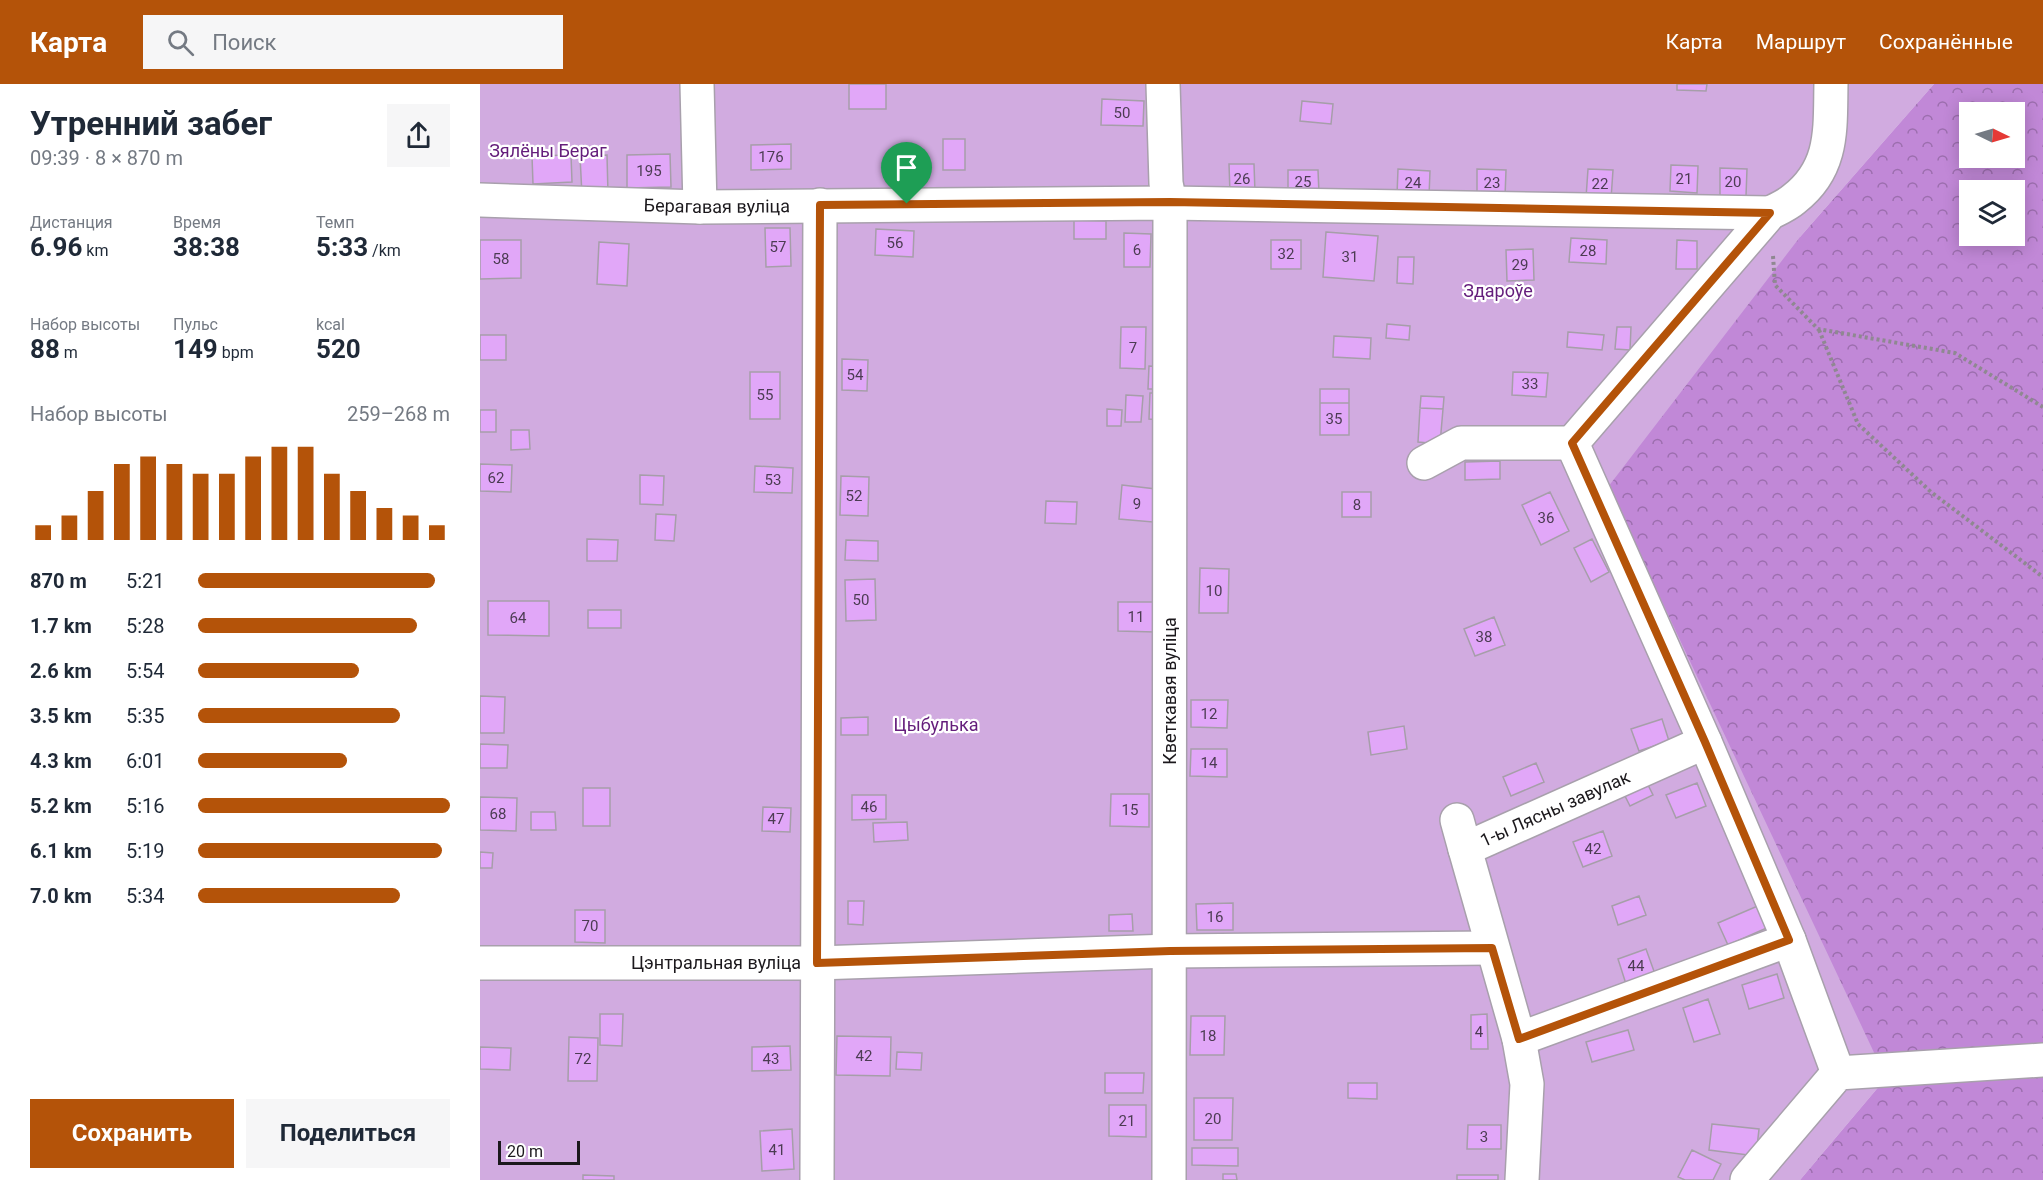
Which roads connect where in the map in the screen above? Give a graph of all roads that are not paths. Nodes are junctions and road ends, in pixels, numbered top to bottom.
1 (697, 84) edge
2 (1163, 84) edge
3 (1831, 84) edge
4 (480, 200) edge
5 (1170, 202) junction
6 (820, 205) junction
7 (700, 207) junction
8 (1770, 213) junction
9 (1572, 443) junction
10 (1424, 463) dead end
11 (1705, 742) junction
12 (1789, 940) junction
13 (1492, 948) junction
14 (1170, 951) junction
15 (480, 963) edge
16 (817, 963) junction
17 (1519, 1039) junction
18 (2043, 1060) edge
19 (1838, 1073) junction
20 (817, 1180) edge
21 (1169, 1180) edge
22 (1522, 1180) edge
23 (1747, 1180) edge

1 - 7 lane
2 - 5 lane, Кветкавая вуліца
3 - 8 lane
4 - 7 lane, Берагавая вуліца
5 - 6 lane, Берагавая вуліца
5 - 8 lane, Берагавая вуліца
5 - 14 lane, Кветкавая вуліца
6 - 7 lane, Берагавая вуліца
6 - 16 lane
8 - 9 lane
9 - 10 lane
9 - 11 lane
11 - 12 lane
11 - 13 lane, 1-ы Лясны завулак
12 - 17 lane
12 - 19 lane
13 - 14 lane, Цэнтральная вуліца
13 - 17 lane, 1-ы Лясны завулак
14 - 16 lane, Цэнтральная вуліца
14 - 21 lane, Кветкавая вуліца
15 - 16 lane, Цэнтральная вуліца
16 - 20 lane
17 - 22 lane, 1-ы Лясны завулак
18 - 19 lane
19 - 23 lane

